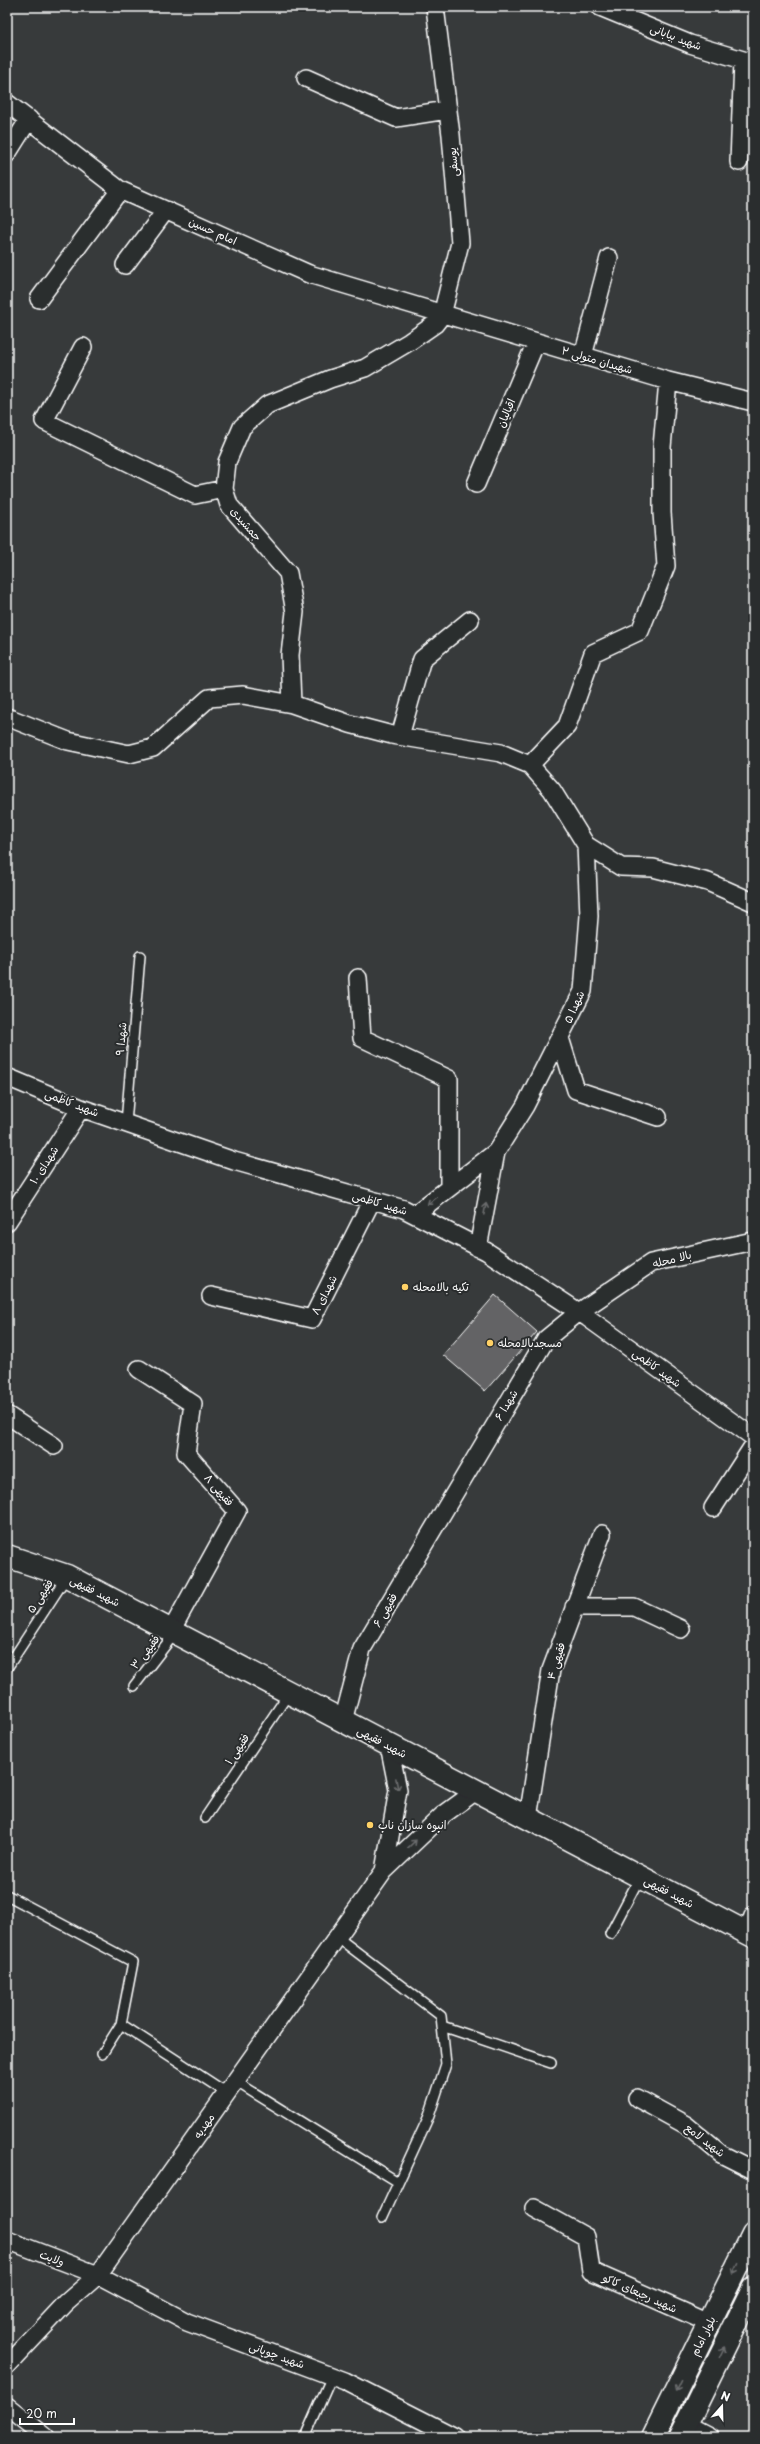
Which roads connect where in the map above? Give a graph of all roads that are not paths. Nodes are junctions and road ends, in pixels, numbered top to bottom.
1 (436, 7) edge
2 (600, 7) edge
3 (748, 62) edge
4 (306, 78) dead end
5 (7, 103) edge
6 (447, 110) junction
7 (29, 119) junction
8 (7, 154) edge
9 (739, 162) dead end
10 (120, 190) junction
11 (166, 210) junction
12 (609, 258) dead end
13 (125, 265) dead end
14 (39, 299) dead end
15 (442, 315) junction
16 (536, 342) junction
17 (83, 347) dead end
18 (583, 356) junction
19 (668, 381) junction
20 (753, 402) edge
21 (476, 484) dead end
22 (224, 489) junction
23 (470, 620) dead end
24 (292, 704) junction
25 (7, 717) edge
26 (400, 736) junction
27 (530, 765) junction
28 (586, 845) junction
29 (753, 902) edge
30 (140, 956) dead end
31 (358, 978) dead end
32 (560, 1038) junction
33 (7, 1077) edge
34 (81, 1108) junction
35 (658, 1117) dead end
36 (126, 1123) junction
37 (496, 1152) junction
38 (449, 1188) junction
39 (372, 1200) junction
40 (415, 1214) junction
41 (7, 1222) edge
42 (753, 1241) edge
43 (478, 1248) junction
44 (211, 1296) dead end
45 (579, 1312) junction
46 (138, 1369) dead end
47 (7, 1414) edge
48 (753, 1437) edge
49 (54, 1446) dead end
50 (753, 1446) edge
51 (445, 1508) joint
52 (713, 1508) dead end
53 (602, 1534) dead end
54 (7, 1556) edge
55 (67, 1576) junction
56 (574, 1607) junction
57 (681, 1629) dead end
58 (173, 1632) junction
59 (7, 1668) edge
60 (134, 1686) dead end
61 (289, 1693) junction
62 (342, 1721) junction
63 (389, 1746) junction
64 (476, 1791) junction
65 (205, 1818) dead end
66 (528, 1818) junction
67 (384, 1871) junction
68 (640, 1877) junction
69 (7, 1895) edge
70 (751, 1929) edge
71 (610, 1934) dead end
72 (338, 1937) junction
73 (121, 2024) junction
74 (442, 2026) junction
75 (102, 2054) dead end
76 (551, 2063) dead end
77 (231, 2087) junction
78 (637, 2098) dead end
79 (753, 2170) edge
80 (398, 2182) junction
81 (534, 2208) dead end
82 (382, 2218) dead end
83 (753, 2234) edge
84 (7, 2240) edge
85 (98, 2275) junction
86 (753, 2291) edge
87 (709, 2323) junction
88 (7, 2366) edge
89 (332, 2376) junction
90 (7, 2406) edge
91 (683, 2431) edge
92 (46, 2437) edge
93 (305, 2437) edge
94 (455, 2437) edge
95 (653, 2437) edge
96 (709, 2437) edge

1 - 6 street, یوسفی
2 - 3 street, شهید بیابانی
3 - 9 street
4 - 6 street
5 - 7 street, امام حسین
6 - 15 street, یوسفی
7 - 8 street
7 - 10 street, امام حسین
10 - 11 street, امام حسین
10 - 14 street
11 - 13 street
11 - 15 street, امام حسین
12 - 18 street
15 - 16 street, شهیدان متولی ۲
15 - 22 street, جمشیدی
16 - 18 street, شهیدان متولی ۲
16 - 21 street, اقبالیان
17 - 22 street
18 - 19 street, شهیدان متولی ۲
19 - 20 street, شهیدان متولی ۲
19 - 27 street
22 - 24 street, جمشیدی
23 - 26 street
24 - 25 street
24 - 26 street
26 - 27 street
27 - 28 street
28 - 29 street
28 - 32 street, شهدا ۵
30 - 36 lane, شهدا ۹
31 - 38 street
32 - 35 street
32 - 37 street, شهدا ۵
33 - 34 street, شهید کاظمی
34 - 36 street, شهید کاظمی
34 - 41 street, شهدای ۱۰
36 - 39 street, شهید کاظمی
37 - 38 street, شهدا ۵
43 -> 37 street, شهدا ۵
38 -> 40 street, شهدا ۵
39 - 40 street, شهید کاظمی
39 - 44 street, شهدای ۸
40 - 43 street, شهید کاظمی
42 - 45 street, بالا محله
43 - 45 street, شهید کاظمی
45 - 48 street, شهید کاظمی
45 - 51 street, شهدا ۶
46 - 58 street, فقیهی ۸
47 - 49 street
50 - 52 street
51 - 62 street, فقیهی ۶
53 - 56 street, فقیهی ۴
54 - 55 main road, شهید فقیهی
55 - 58 main road, شهید فقیهی
55 - 59 lane, فقیهی ۵
56 - 57 street
56 - 66 street, فقیهی ۴
58 - 60 lane, فقیهی ۳
58 - 61 main road, شهید فقیهی
61 - 62 main road, شهید فقیهی
61 - 65 lane, فقیهی ۱
62 - 63 main road, شهید فقیهی
63 - 64 main road, شهید فقیهی
63 -> 67 street
64 - 66 main road, شهید فقیهی
67 -> 64 street
66 - 68 main road, شهید فقیهی
67 - 72 street, مهدیه
68 - 70 main road, شهید فقیهی
68 - 71 lane
69 - 73 lane
72 - 74 lane
72 - 77 street, مهدیه
73 - 75 lane
73 - 77 lane
74 - 76 lane
74 - 80 lane
77 - 80 lane
77 - 85 street, مهدیه
78 - 79 street, شهید لامع
80 - 82 lane
81 - 87 street, شهید رجبعای کاکو
83 -> 87 main road, بلوار امام
84 - 85 street, ولایت
85 - 88 street, مهدیه
85 - 89 street, شهید چوپانی
91 -> 86 main road
87 -> 95 main road, بلوار امام
89 - 93 lane
89 - 94 street, شهید چوپانی
90 - 92 street
91 - 96 street

